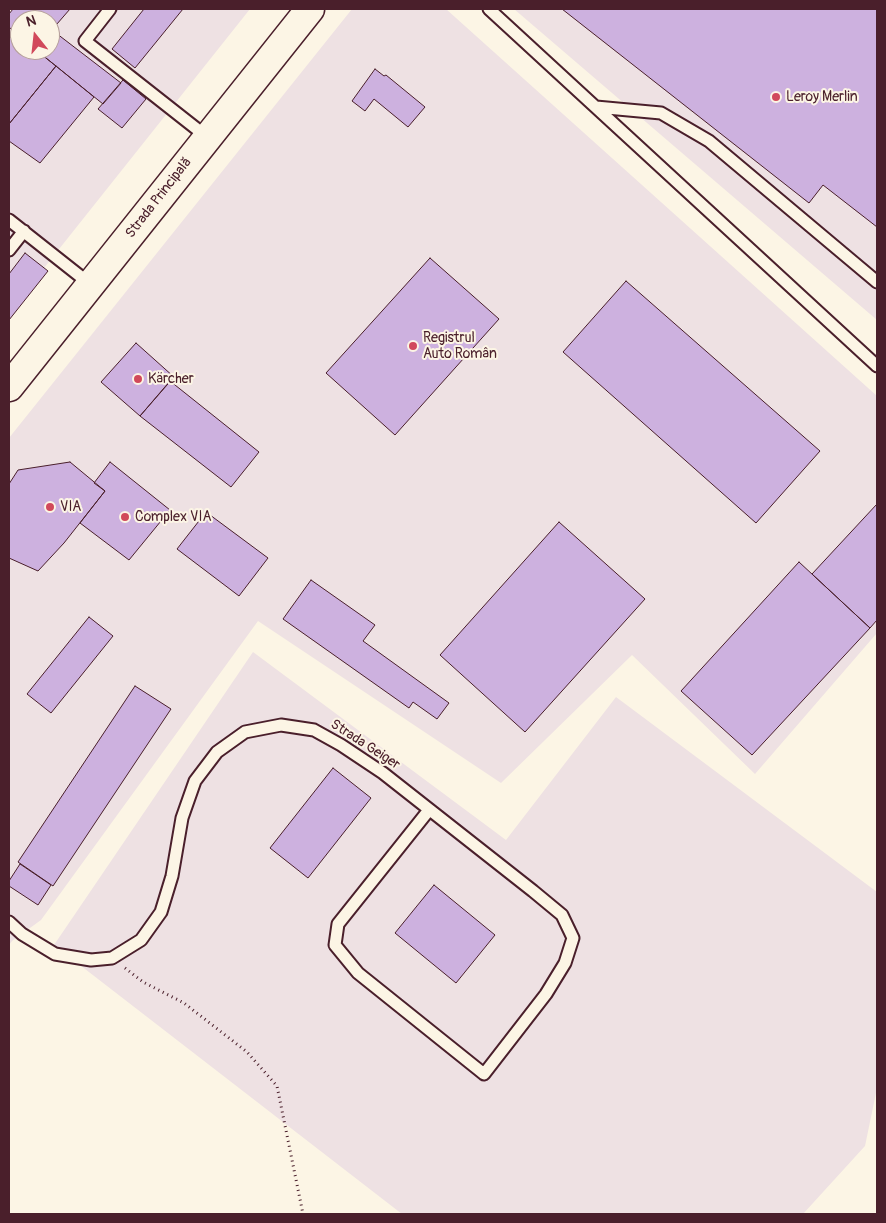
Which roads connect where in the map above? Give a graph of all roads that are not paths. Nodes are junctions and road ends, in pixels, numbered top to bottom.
1 (110, 9) edge
2 (310, 9) edge
3 (489, 9) edge
4 (596, 107) junction
5 (207, 137) junction
6 (9, 220) edge
7 (24, 231) junction
8 (9, 250) edge
9 (877, 282) edge
10 (90, 284) junction
11 (877, 366) edge
12 (9, 387) edge
13 (430, 810) junction
14 (9, 922) edge

1 - 5 lane
2 - 5 main road, Strada Principală
3 - 4 lane
4 - 9 lane
4 - 11 lane
5 - 10 main road, Strada Principală
6 - 7 lane
7 - 8 lane
7 - 10 lane
10 - 12 main road, Strada Principală
13 - 13 lane, Strada Geiger
13 - 14 lane, Strada Geiger

